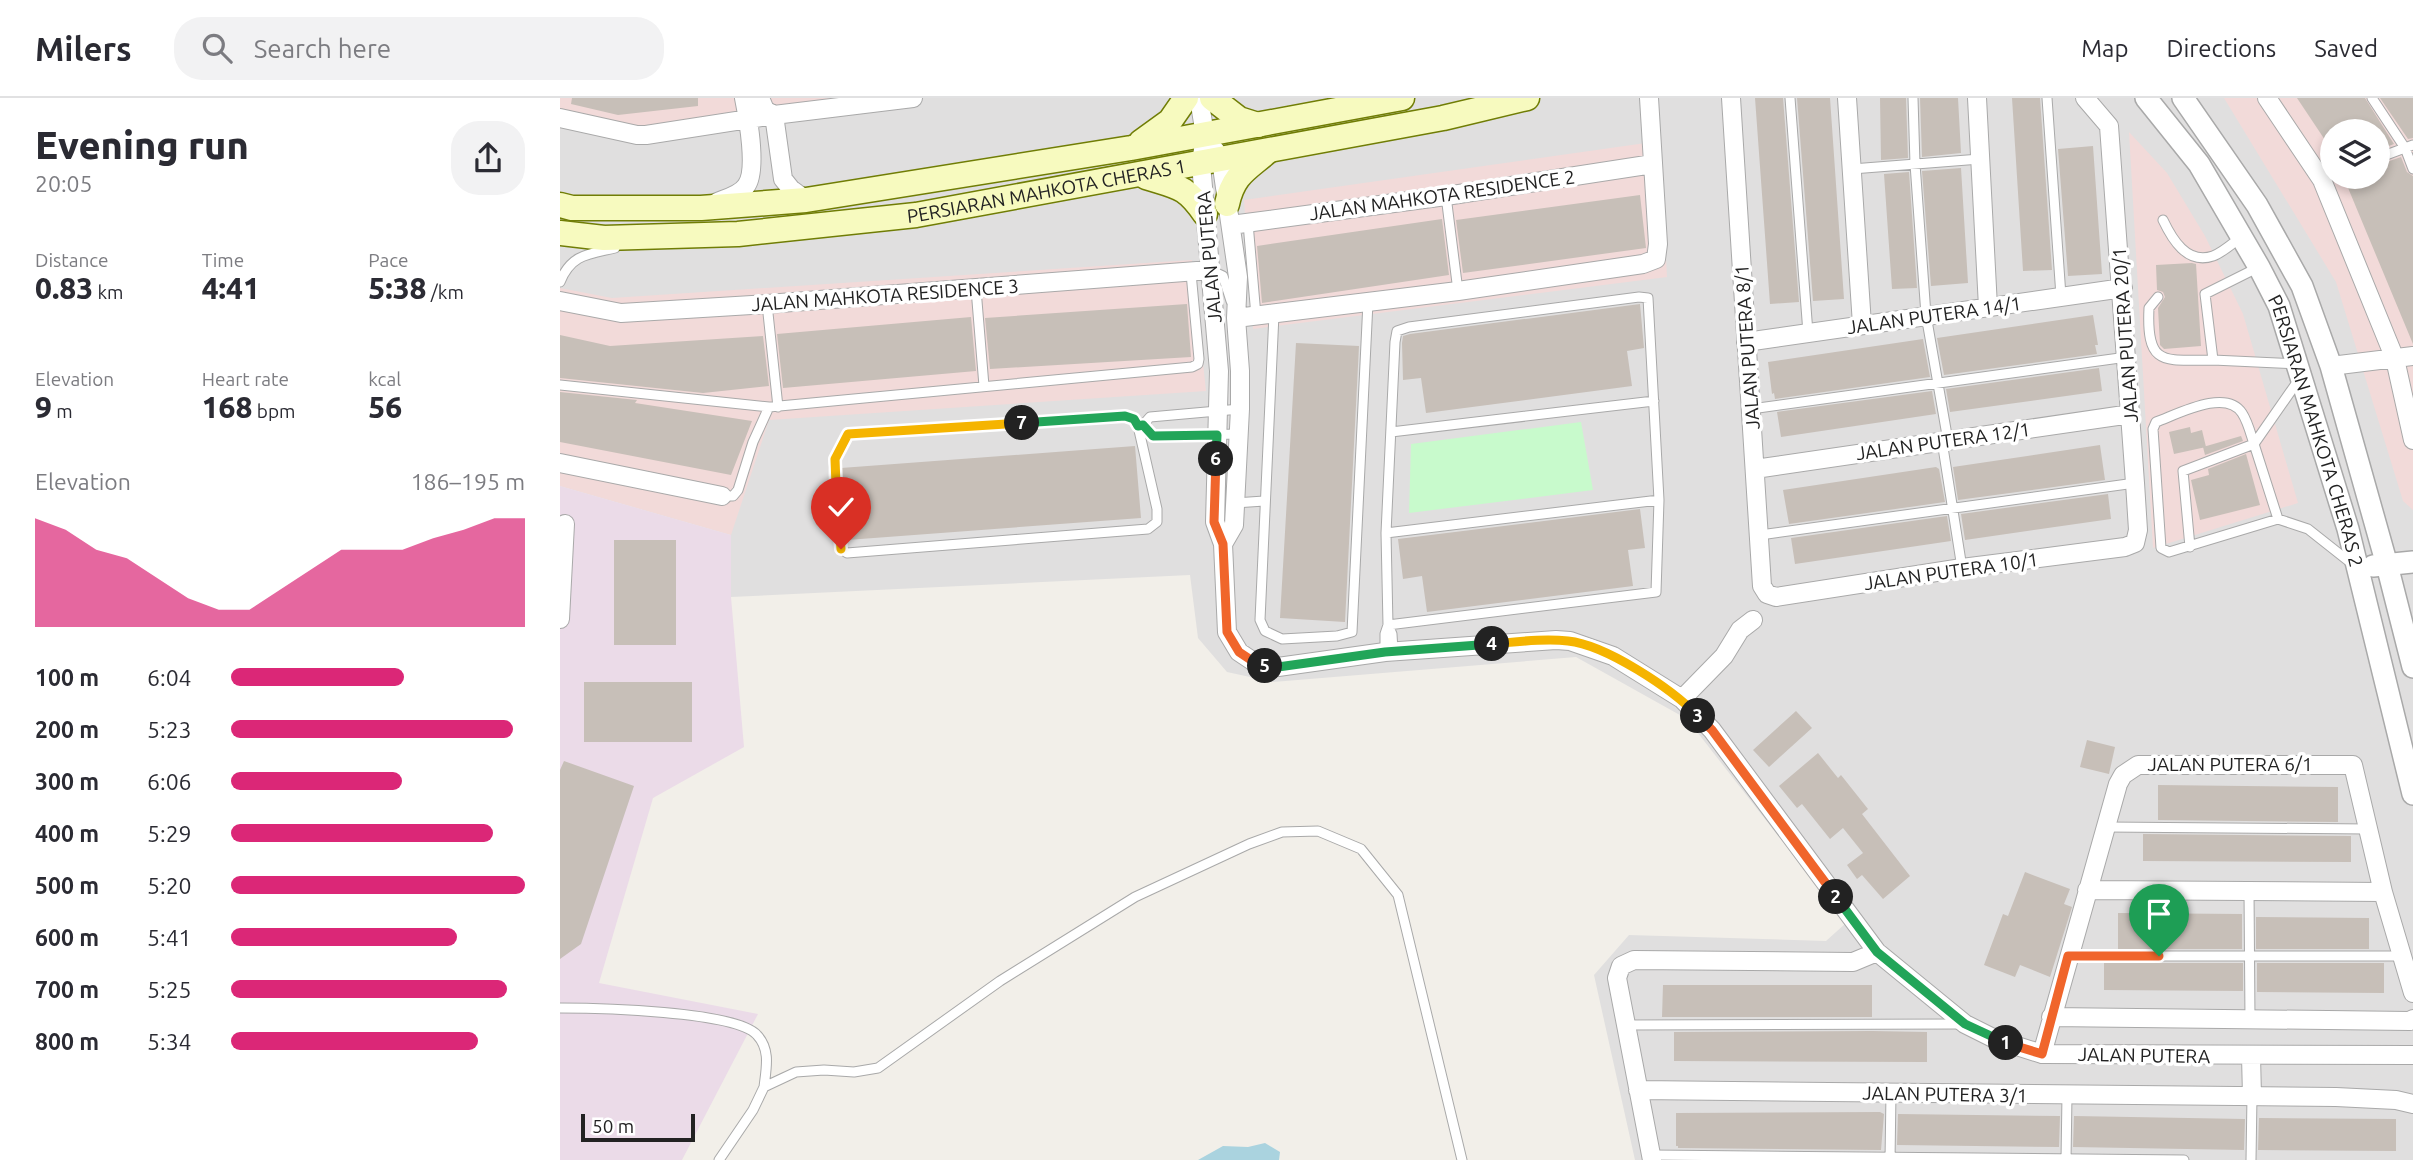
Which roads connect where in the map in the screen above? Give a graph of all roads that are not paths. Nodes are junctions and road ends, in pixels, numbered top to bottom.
1 (744, 98) edge
2 (760, 98) edge
3 (913, 98) edge
4 (1186, 98) edge
5 (1199, 98) edge
6 (1212, 98) edge
7 (1402, 98) edge
8 (1527, 98) edge
9 (1649, 98) edge
10 (1731, 98) edge
11 (1790, 98) edge
12 (1847, 98) edge
13 (1913, 98) edge
14 (1978, 98) edge
15 (2047, 98) edge
16 (2085, 98) edge
17 (2146, 98) edge
18 (2183, 98) edge
19 (2267, 98) edge
20 (2372, 98) edge
21 (774, 116) junction
22 (560, 118) edge
23 (748, 120) junction
24 (1258, 125) junction
25 (1205, 135) junction
26 (2409, 146) edge
27 (1131, 148) junction
28 (1267, 152) junction
29 (2390, 153) edge
30 (1980, 159) junction
31 (1211, 162) junction
32 (1653, 164) junction
33 (1915, 164) junction
34 (2320, 168) edge
35 (1852, 169) junction
36 (2413, 169) edge
37 (1140, 175) junction
38 (2332, 189) edge
39 (1446, 196) junction
40 (806, 200) junction
41 (560, 205) edge
42 (701, 208) junction
43 (1228, 216) junction
44 (2163, 220) dead end
45 (560, 233) edge
46 (642, 237) junction
47 (2241, 237) junction
48 (2259, 267) junction
49 (1210, 270) junction
50 (1191, 273) junction
51 (560, 282) edge
52 (2123, 288) junction
53 (975, 289) junction
54 (1458, 290) junction
55 (2061, 296) junction
56 (2158, 297) dead end
57 (560, 301) edge
58 (1368, 302) junction
59 (767, 304) junction
60 (1988, 307) junction
61 (1265, 315) junction
62 (1926, 315) junction
63 (1236, 318) junction
64 (1862, 325) junction
65 (1808, 333) junction
66 (1746, 342) junction
67 (2413, 356) edge
68 (2127, 357) junction
69 (2395, 359) junction
70 (2213, 360) junction
71 (2331, 366) junction
72 (2300, 370) junction
73 (1938, 382) junction
74 (560, 385) edge
75 (984, 386) junction
76 (1654, 401) junction
77 (773, 407) junction
78 (1240, 409) junction
79 (1751, 409) junction
80 (1218, 411) junction
81 (2131, 414) junction
82 (1141, 425) junction
83 (1391, 432) junction
84 (1238, 434) junction
85 (1217, 435) junction
86 (2413, 440) edge
87 (1945, 441) junction
88 (2254, 444) junction
89 (560, 463) edge
90 (1755, 469) junction
91 (2136, 483) junction
92 (722, 496) joint
93 (1658, 500) junction
94 (1264, 501) junction
95 (1235, 503) junction
96 (1952, 509) junction
97 (2278, 519) junction
98 (565, 524) dead end
99 (1386, 533) junction
100 (1760, 535) junction
101 (2136, 543) joint
102 (1223, 544) junction
103 (2190, 547) junction
104 (2413, 562) edge
105 (2387, 565) junction
106 (1962, 568) junction
107 (2358, 568) junction
108 (1767, 594) junction
109 (560, 619) edge
110 (1388, 625) junction
111 (1389, 652) junction
112 (2413, 667) edge
113 (1682, 699) junction
114 (2413, 794) edge
115 (2106, 827) junction
116 (2368, 829) junction
117 (2087, 890) junction
118 (2249, 891) junction
119 (2383, 892) junction
120 (1877, 952) junction
121 (2068, 956) junction
122 (2250, 956) junction
123 (2403, 956) junction
124 (2413, 993) edge
125 (560, 1008) edge
126 (2052, 1017) junction
127 (2250, 1019) junction
128 (2412, 1020) edge
129 (1965, 1024) junction
130 (1627, 1025) junction
131 (2042, 1054) junction
132 (2413, 1055) edge
133 (2251, 1056) junction
134 (764, 1087) junction
135 (1638, 1090) junction
136 (1891, 1093) junction
137 (2067, 1095) junction
138 (2252, 1096) junction
139 (2413, 1104) edge
140 (1651, 1158) edge
141 (1890, 1159) edge
142 (2066, 1159) edge
143 (719, 1160) edge
144 (1462, 1160) edge
145 (2184, 1160) edge
146 (2251, 1160) edge

1 - 23 street
2 - 21 street
3 - 21 street
4 - 27 main road
5 - 25 street
6 - 24 main road
7 - 24 main road, PERSIARAN MAHKOTA CHERAS 1
8 - 28 main road, PERSIARAN MAHKOTA CHERAS 1
9 - 32 street
10 - 66 street, JALAN PUTERA 8/1
11 - 65 lane
12 - 35 street
13 - 33 lane
14 - 30 street
15 - 55 lane
16 - 52 street, JALAN PUTERA 20/1
17 - 47 street, PERSIARAN MAHKOTA CHERAS 2
18 - 71 street, PERSIARAN MAHKOTA CHERAS 2
19 - 34 street
20 - 26 lane
21 - 23 street
21 - 40 street
22 - 23 street
23 - 42 street
24 - 25 main road, PERSIARAN MAHKOTA CHERAS 1
25 - 27 main road, PERSIARAN MAHKOTA CHERAS 1
25 - 31 street, JALAN PUTERA
26 - 29 lane
26 - 36 lane
27 - 40 main road, PERSIARAN MAHKOTA CHERAS 1
28 - 31 main road, PERSIARAN MAHKOTA CHERAS 1
28 - 43 main road
30 - 33 lane
30 - 60 street
31 - 37 main road, PERSIARAN MAHKOTA CHERAS 1
31 - 43 street, JALAN PUTERA
32 - 39 street, JALAN MAHKOTA RESIDENCE 2
32 - 54 street
33 - 35 lane
33 - 62 lane
35 - 64 street
37 - 43 main road
37 - 46 main road, PERSIARAN MAHKOTA CHERAS 1
38 - 69 street
39 - 43 street, JALAN MAHKOTA RESIDENCE 2
39 - 54 lane
40 - 42 main road, PERSIARAN MAHKOTA CHERAS 1
41 - 42 main road, PERSIARAN MAHKOTA CHERAS 1
43 - 49 street, JALAN PUTERA
43 - 61 lane
43 - 63 street, JALAN PUTERA
44 - 47 lane
45 - 46 main road, PERSIARAN MAHKOTA CHERAS 1
46 - 51 lane
47 - 48 street, PERSIARAN MAHKOTA CHERAS 2
48 - 70 lane
48 - 72 street, PERSIARAN MAHKOTA CHERAS 2
49 - 50 street, JALAN MAHKOTA RESIDENCE 3
49 - 63 lane
49 - 80 street, JALAN PUTERA
50 - 53 street, JALAN MAHKOTA RESIDENCE 3
50 - 75 lane
52 - 55 street, JALAN PUTERA 14/1
52 - 68 street, JALAN PUTERA 20/1
53 - 59 street, JALAN MAHKOTA RESIDENCE 3
53 - 75 lane
54 - 58 street
55 - 60 street, JALAN PUTERA 14/1
56 - 70 lane
57 - 59 street, JALAN MAHKOTA RESIDENCE 3
58 - 61 street
58 - 94 lane
59 - 77 lane
60 - 62 street, JALAN PUTERA 14/1
61 - 63 street
61 - 94 lane
62 - 64 street, JALAN PUTERA 14/1
62 - 73 lane
63 - 78 street, JALAN PUTERA
64 - 65 street, JALAN PUTERA 14/1
65 - 66 street, JALAN PUTERA 14/1
66 - 79 street, JALAN PUTERA 8/1
67 - 69 street
68 - 73 lane
68 - 81 street, JALAN PUTERA 20/1
69 - 71 street
69 - 86 street
70 - 72 lane
71 - 105 street, PERSIARAN MAHKOTA CHERAS 2
72 - 88 lane
72 - 107 street, PERSIARAN MAHKOTA CHERAS 2
73 - 79 lane
73 - 87 lane
74 - 77 lane
75 - 77 lane
76 - 83 lane
76 - 83 lane
76 - 93 lane
77 - 92 lane
78 - 80 lane
78 - 84 street, JALAN PUTERA
79 - 90 street, JALAN PUTERA 8/1
80 - 82 lane
80 - 85 street, JALAN PUTERA
81 - 87 street, JALAN PUTERA 12/1
81 - 91 street, JALAN PUTERA 20/1
82 - 82 lane
82 - 85 lane
83 - 99 lane
84 - 85 lane
84 - 95 street, JALAN PUTERA
85 - 102 street, JALAN PUTERA
87 - 90 street, JALAN PUTERA 12/1
87 - 96 lane
88 - 97 lane
88 - 103 lane
88 - 103 lane
89 - 92 street
90 - 100 street, JALAN PUTERA 8/1
91 - 96 lane
91 - 101 street, JALAN PUTERA 20/1
93 - 99 lane
93 - 110 lane
94 - 95 lane
95 - 102 street, JALAN PUTERA
96 - 100 lane
96 - 106 lane
97 - 103 lane
97 - 107 lane
98 - 109 street
99 - 110 lane
100 - 108 street, JALAN PUTERA 8/1
101 - 106 street, JALAN PUTERA 10/1
102 - 111 street, JALAN PUTERA
104 - 105 street
105 - 107 street
105 - 112 street, PERSIARAN MAHKOTA CHERAS 2
106 - 108 street, JALAN PUTERA 10/1
107 - 114 street, PERSIARAN MAHKOTA CHERAS 2
108 - 113 street
110 - 111 lane
111 - 113 street, JALAN PUTERA
113 - 120 street, JALAN PUTERA
115 - 116 lane
115 - 116 street, JALAN PUTERA 6/1
115 - 117 street, JALAN PUTERA 6/1
116 - 119 street, JALAN PUTERA 6/1
117 - 118 street
117 - 121 street, JALAN PUTERA 6/1
118 - 119 street
118 - 122 lane
119 - 123 street, JALAN PUTERA 6/1
120 - 129 street, JALAN PUTERA
120 - 130 street
121 - 122 lane
121 - 126 street, JALAN PUTERA 6/1
122 - 123 lane
122 - 127 lane
123 - 124 street, JALAN PUTERA 6/1
125 - 134 lane
126 - 127 street
126 - 131 street, JALAN PUTERA 6/1
127 - 128 street
129 - 130 lane
129 - 131 street, JALAN PUTERA
130 - 135 street
131 - 133 street, JALAN PUTERA
132 - 133 street, JALAN PUTERA
133 - 138 street
134 - 143 lane
134 - 144 lane
135 - 136 street, JALAN PUTERA 3/1
135 - 140 street
136 - 137 street, JALAN PUTERA 3/1
136 - 141 lane
137 - 138 street, JALAN PUTERA 3/1
137 - 142 lane
138 - 139 street, JALAN PUTERA 3/1
138 - 146 lane
140 - 141 lane
141 - 142 lane
142 - 145 lane

